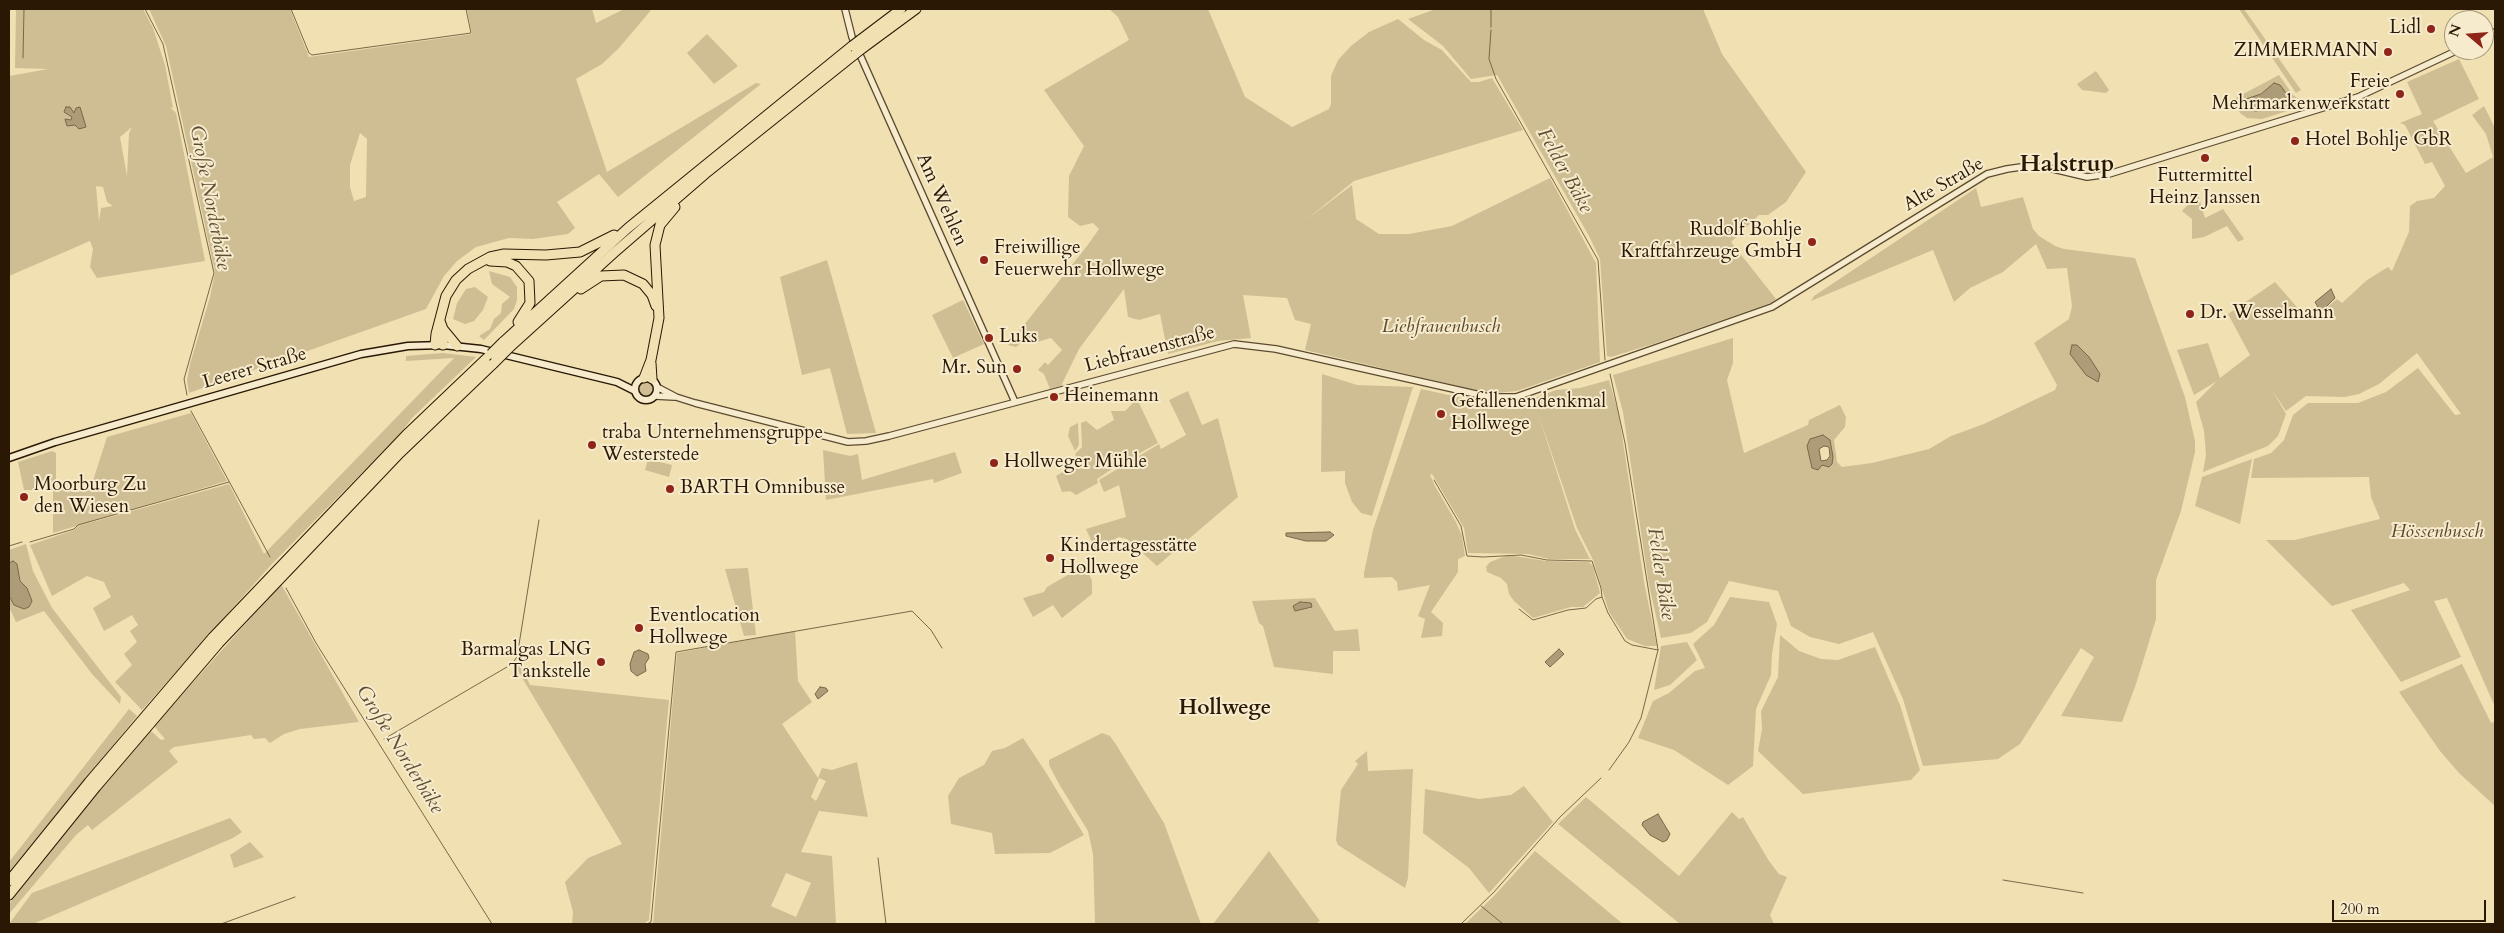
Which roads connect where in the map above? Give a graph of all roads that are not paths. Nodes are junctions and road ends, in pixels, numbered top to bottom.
1 (845, 9) edge
2 (901, 9) edge
3 (916, 9) edge
4 (862, 44) junction
5 (853, 51) junction
6 (2444, 57) edge
7 (705, 174) junction
8 (628, 228) junction
9 (480, 263) junction
10 (557, 304) junction
11 (660, 318) junction
12 (440, 319) junction
13 (443, 329) junction
14 (439, 345) junction
15 (506, 345) junction
16 (456, 346) junction
17 (515, 356) joint
18 (1632, 357) joint
19 (648, 381) junction
20 (618, 382) junction
21 (635, 390) junction
22 (655, 396) junction
23 (676, 397) junction
24 (1015, 402) junction
25 (9, 458) edge
26 (152, 714) junction
27 (141, 726) junction
28 (9, 881) edge
29 (9, 895) edge

1 - 24 street, Am Wehlen
2 - 4 highway
3 - 4 highway
4 - 5 highway, bridge
5 - 7 highway
5 - 8 highway
6 - 18 street, Alte Straße
7 - 10 highway
7 - 11 highway
8 - 9 highway
8 - 15 highway
9 - 12 highway
9 - 15 highway
10 - 11 highway
10 - 15 highway
11 - 19 highway
12 - 13 highway
12 - 14 highway
13 - 14 highway
13 - 16 highway
14 - 16 main road, Leerer Straße
14 - 25 main road, Leerer Straße
15 - 26 highway, bridge
15 - 26 highway, bridge
16 - 17 main road, Leerer Straße
17 - 20 main road, Liebfrauenstraße
18 - 24 street, Liebfrauenstraße
19 - 20 main road, Liebfrauenstraße
19 - 21 main road
19 - 22 main road
19 - 23 street, Liebfrauenstraße
20 - 21 main road, Liebfrauenstraße
21 - 22 main road, Liebfrauenstraße
22 - 23 street, Liebfrauenstraße
23 - 24 street, Liebfrauenstraße
26 - 27 highway
27 - 28 highway
27 - 29 highway

